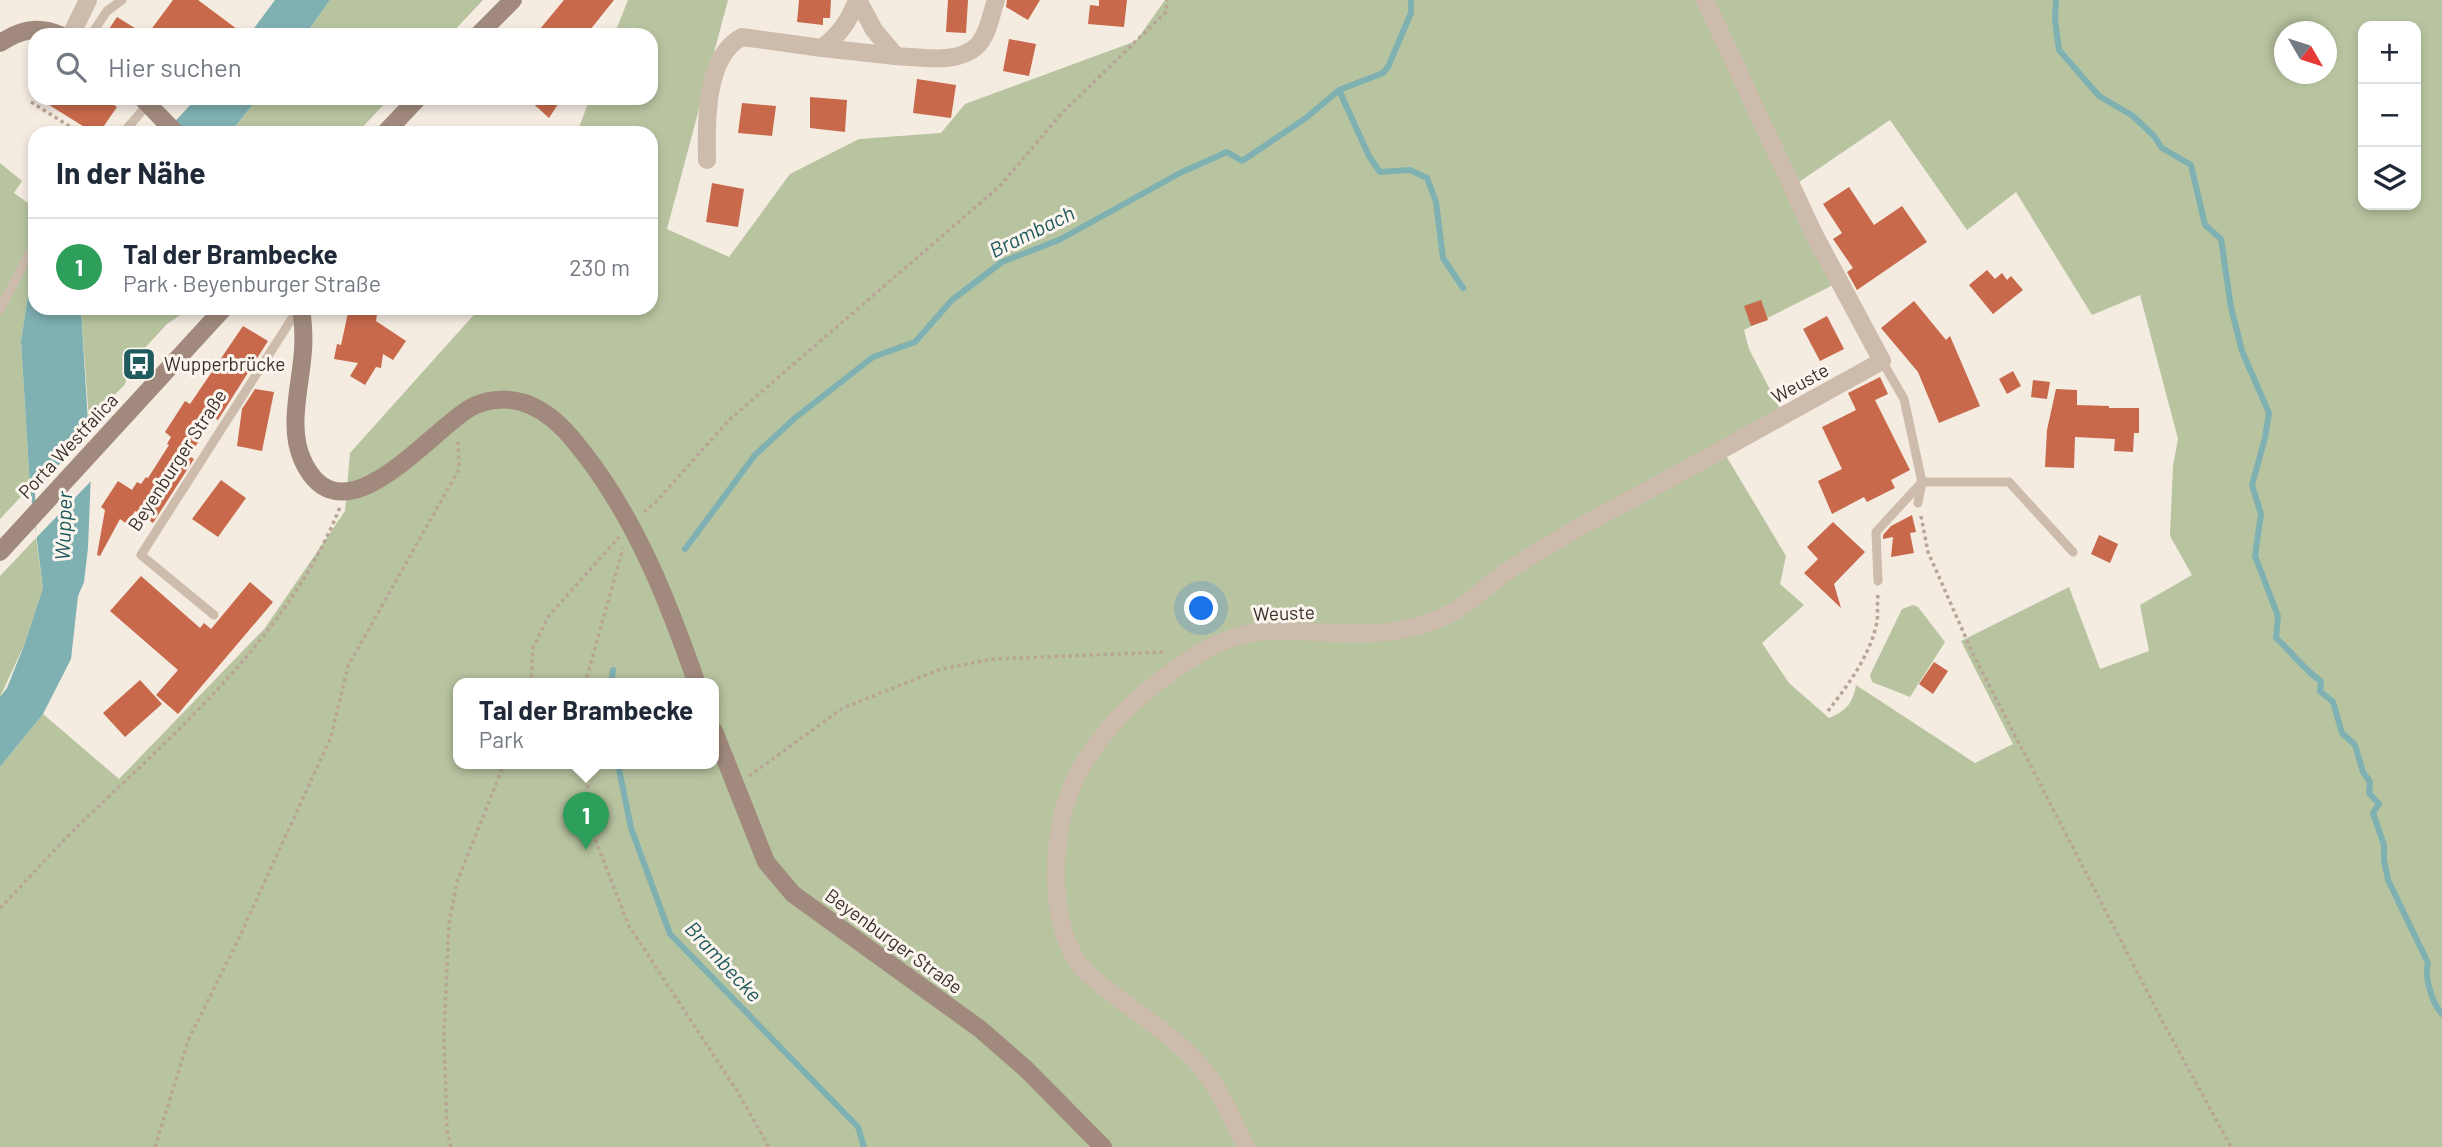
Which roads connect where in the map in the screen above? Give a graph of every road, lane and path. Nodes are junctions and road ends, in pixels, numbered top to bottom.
1 (88, 0) edge
2 (122, 0) edge
3 (513, 0) edge
4 (858, 0) edge
5 (996, 0) edge
6 (1167, 0) edge
7 (1705, 0) edge
8 (74, 28) edge
9 (96, 28) edge
10 (485, 28) edge
11 (28, 30) edge
12 (0, 43) edge
13 (822, 48) junction
14 (896, 56) junction
15 (35, 105) edge
16 (142, 105) edge
17 (149, 105) edge
18 (411, 105) edge
19 (67, 126) edge
20 (127, 126) edge
21 (170, 126) edge
22 (392, 126) edge
23 (707, 160) dead end
24 (28, 257) edge
25 (0, 310) edge
26 (218, 315) edge
27 (295, 315) edge
28 (301, 315) edge
29 (1882, 361) junction
30 (457, 417) junction
31 (1922, 482) junction
32 (345, 492) junction
33 (1918, 503) joint
34 (631, 523) junction
35 (0, 552) edge
36 (2073, 552) dead end
37 (1878, 581) joint
38 (214, 615) dead end
39 (1172, 652) dead end
40 (531, 678) edge
41 (587, 678) edge
42 (694, 678) edge
43 (1828, 711) dead end
44 (719, 744) edge
45 (502, 769) edge
46 (586, 769) edge
47 (734, 783) junction
48 (0, 908) edge
49 (155, 1147) edge
50 (451, 1147) edge
51 (769, 1147) edge
52 (1102, 1147) edge
53 (1246, 1147) edge
54 (2231, 1147) edge

1 - 8 street
2 - 9 lane
3 - 10 main road
4 - 13 street
4 - 14 street
5 - 14 street
6 - 34 path
7 - 29 street
11 - 12 main road
13 - 14 street
13 - 23 street
15 - 19 path
16 - 20 lane
17 - 21 main road
18 - 22 main road
24 - 25 lane
26 - 35 main road, Porta Westfalica
27 - 38 lane, Beyenburger Straße
28 - 32 main road, Beyenburger Straße
29 - 31 lane
29 - 53 street, Weuste
30 - 32 main road
30 - 34 main road
30 - 49 path
31 - 33 lane
31 - 36 lane
31 - 37 lane
32 - 48 path
33 - 54 path
34 - 40 path
34 - 41 path
34 - 42 main road
37 - 43 path
39 - 47 path
44 - 47 main road, Beyenburger Straße
45 - 50 path
46 - 51 path
47 - 52 main road, Beyenburger Straße

